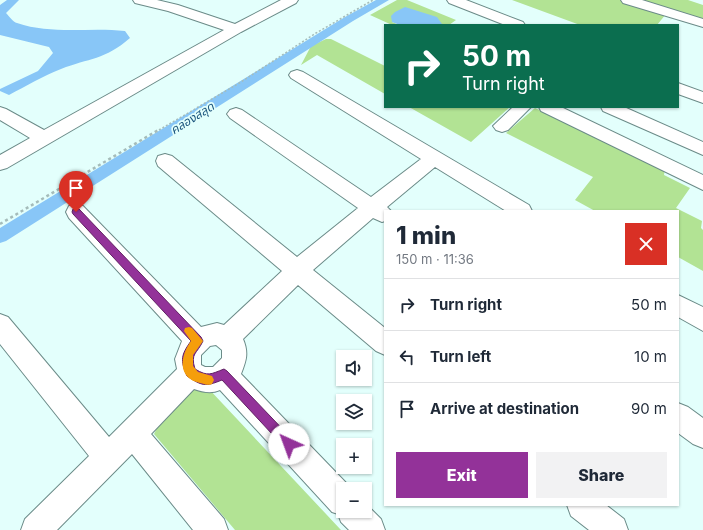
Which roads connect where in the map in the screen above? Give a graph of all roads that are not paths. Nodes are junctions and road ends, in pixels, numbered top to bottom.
1 (140, 0) edge
2 (291, 0) edge
3 (454, 0) edge
4 (628, 0) edge
5 (659, 0) edge
6 (703, 13) edge
7 (703, 23) edge
8 (515, 24) edge
9 (236, 29) junction
10 (297, 76) dead end
11 (679, 88) edge
12 (703, 98) edge
13 (522, 108) edge
14 (549, 108) edge
15 (611, 108) edge
16 (0, 113) edge
17 (236, 114) dead end
18 (502, 126) dead end
19 (44, 138) junction
20 (703, 149) edge
21 (435, 158) junction
22 (165, 161) dead end
23 (0, 163) edge
24 (703, 183) edge
25 (520, 210) edge
26 (76, 212) dead end
27 (378, 212) edge
28 (297, 271) junction
29 (679, 306) edge
30 (703, 320) edge
31 (0, 325) edge
32 (228, 338) junction
33 (198, 341) junction
34 (384, 342) edge
35 (191, 373) junction
36 (224, 375) junction
37 (679, 418) edge
38 (133, 433) junction
39 (703, 434) edge
40 (108, 457) junction
41 (336, 494) edge
42 (583, 506) edge
43 (359, 518) edge
44 (36, 530) edge
45 (213, 530) edge
46 (370, 530) edge
47 (613, 530) edge

1 - 9 street
2 - 9 street
3 - 8 street
4 - 7 street
5 - 6 street
9 - 19 street
10 - 21 street
11 - 12 street
13 - 18 street
14 - 24 street
15 - 20 street
16 - 19 street
17 - 27 street
19 - 23 street
21 - 25 street
21 - 27 street
22 - 28 street
26 - 33 street
27 - 28 street
28 - 32 street
28 - 34 street
29 - 30 street
31 - 40 street
32 - 33 street
32 - 36 street
33 - 35 street
35 - 36 street
35 - 38 street
36 - 41 street
37 - 39 street
38 - 40 street
38 - 45 street
40 - 44 street
42 - 47 street
43 - 46 street

